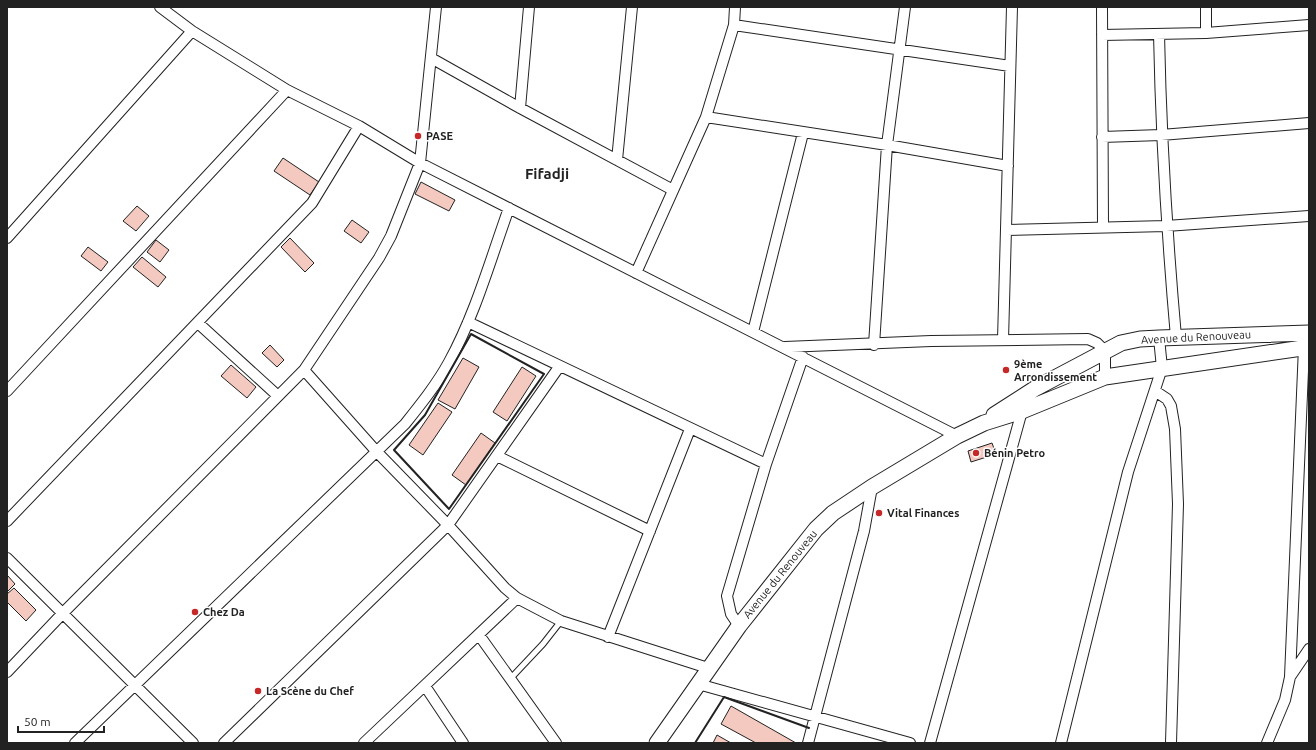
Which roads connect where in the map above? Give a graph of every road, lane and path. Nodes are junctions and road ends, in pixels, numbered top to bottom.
1 (160, 7) edge
2 (436, 7) edge
3 (529, 7) edge
4 (632, 7) edge
5 (735, 7) edge
6 (905, 7) edge
7 (1012, 7) edge
8 (1102, 7) edge
9 (1206, 7) edge
10 (734, 25) junction
11 (1309, 25) edge
12 (192, 31) junction
13 (1206, 33) junction
14 (1159, 34) junction
15 (1102, 35) junction
16 (899, 50) junction
17 (431, 58) junction
18 (1010, 66) junction
19 (287, 90) junction
20 (520, 108) junction
21 (706, 117) junction
22 (1309, 123) edge
23 (360, 126) junction
24 (803, 133) junction
25 (1161, 135) junction
26 (1102, 137) junction
27 (887, 145) junction
28 (617, 160) junction
29 (420, 162) junction
30 (1008, 166) junction
31 (673, 190) junction
32 (510, 208) junction
33 (1309, 216) edge
34 (1103, 226) junction
35 (1166, 226) junction
36 (1006, 230) junction
37 (7, 238) edge
38 (636, 273) junction
39 (468, 322) junction
40 (198, 323) junction
41 (753, 332) junction
42 (1309, 333) edge
43 (1176, 337) junction
44 (1159, 338) junction
45 (1003, 340) junction
46 (874, 345) junction
47 (1307, 347) edge
48 (784, 348) junction
49 (1105, 351) junction
50 (802, 357) junction
51 (559, 367) junction
52 (1162, 368) junction
53 (304, 370) junction
54 (1105, 377) junction
55 (7, 391) edge
56 (1155, 391) junction
57 (278, 396) junction
58 (1022, 411) junction
59 (984, 423) junction
60 (690, 429) junction
61 (957, 436) junction
62 (376, 451) junction
63 (497, 456) junction
64 (766, 464) junction
65 (872, 487) junction
66 (7, 521) edge
67 (448, 525) junction
68 (650, 531) junction
69 (7, 558) edge
70 (517, 598) junction
71 (63, 612) junction
72 (561, 622) junction
73 (739, 626) junction
74 (479, 635) junction
75 (608, 637) junction
76 (1309, 649) edge
77 (708, 668) junction
78 (7, 672) edge
79 (1290, 677) junction
80 (510, 679) junction
81 (698, 684) junction
82 (135, 685) junction
83 (425, 686) junction
84 (815, 717) junction
85 (366, 742) edge
86 (75, 743) edge
87 (193, 743) edge
88 (224, 743) edge
89 (463, 743) edge
90 (556, 743) edge
91 (656, 743) edge
92 (808, 743) edge
93 (910, 743) edge
94 (930, 743) edge
95 (1061, 743) edge
96 (1171, 743) edge
97 (1267, 743) edge

1 - 12 street
2 - 17 street
3 - 20 street
4 - 28 street
5 - 10 street
6 - 16 street
7 - 18 street
8 - 15 street
9 - 13 street
10 - 16 street
10 - 21 street
11 - 13 street
12 - 19 street
12 - 37 street
13 - 14 street
14 - 15 street
14 - 25 street
15 - 26 street
16 - 18 street
16 - 27 street
17 - 20 street
17 - 29 street
18 - 30 street
19 - 23 street
19 - 55 street
20 - 28 street
21 - 24 street
21 - 31 street
22 - 25 street
23 - 29 street
23 - 40 street
24 - 27 street
24 - 41 street
25 - 26 street
25 - 35 street
26 - 34 street
27 - 30 street
27 - 46 street
28 - 31 street
29 - 32 street
29 - 53 street
30 - 36 street
31 - 38 street
32 - 38 street
32 - 39 street
33 - 35 street
34 - 35 street
34 - 36 street
35 - 43 street
36 - 45 street
38 - 41 street
39 - 51 street
39 - 62 street
40 - 57 street
40 - 66 street
41 - 48 street
42 - 43 main road, Avenue du Renouveau
43 - 44 main road, Avenue du Renouveau
44 - 49 main road, Avenue du Renouveau
44 - 52 street
45 - 46 street
45 - 49 street
46 - 48 street
47 - 52 main road, Avenue du Renouveau
47 - 79 street
48 - 50 street
49 - 54 street
49 - 59 main road, Avenue du Renouveau
50 - 61 street
50 - 64 street
51 - 60 street
51 - 63 street
52 - 54 main road, Avenue du Renouveau
52 - 56 street
53 - 57 street
53 - 62 street
54 - 58 main road, Avenue du Renouveau
56 - 95 street
56 - 96 street
57 - 71 street
58 - 59 main road, Avenue du Renouveau
58 - 94 street
59 - 61 main road, Avenue du Renouveau
60 - 64 street
60 - 68 street
61 - 65 main road, Avenue du Renouveau
62 - 67 street
62 - 82 street
63 - 67 street
63 - 68 street
64 - 73 street
65 - 73 main road, Avenue du Renouveau
65 - 84 street
67 - 70 street
67 - 88 street
68 - 75 street
69 - 71 street
70 - 72 street
70 - 74 street
71 - 78 street
71 - 82 street
72 - 75 street
72 - 80 lane
73 - 77 main road, Avenue du Renouveau
74 - 80 street
74 - 83 street
75 - 77 street
76 - 79 street
77 - 81 main road, Avenue du Renouveau
79 - 97 street
80 - 90 street
81 - 84 street
81 - 91 main road, Avenue du Renouveau
82 - 86 street
82 - 87 street
83 - 85 street
83 - 89 street
84 - 92 street
84 - 93 street

